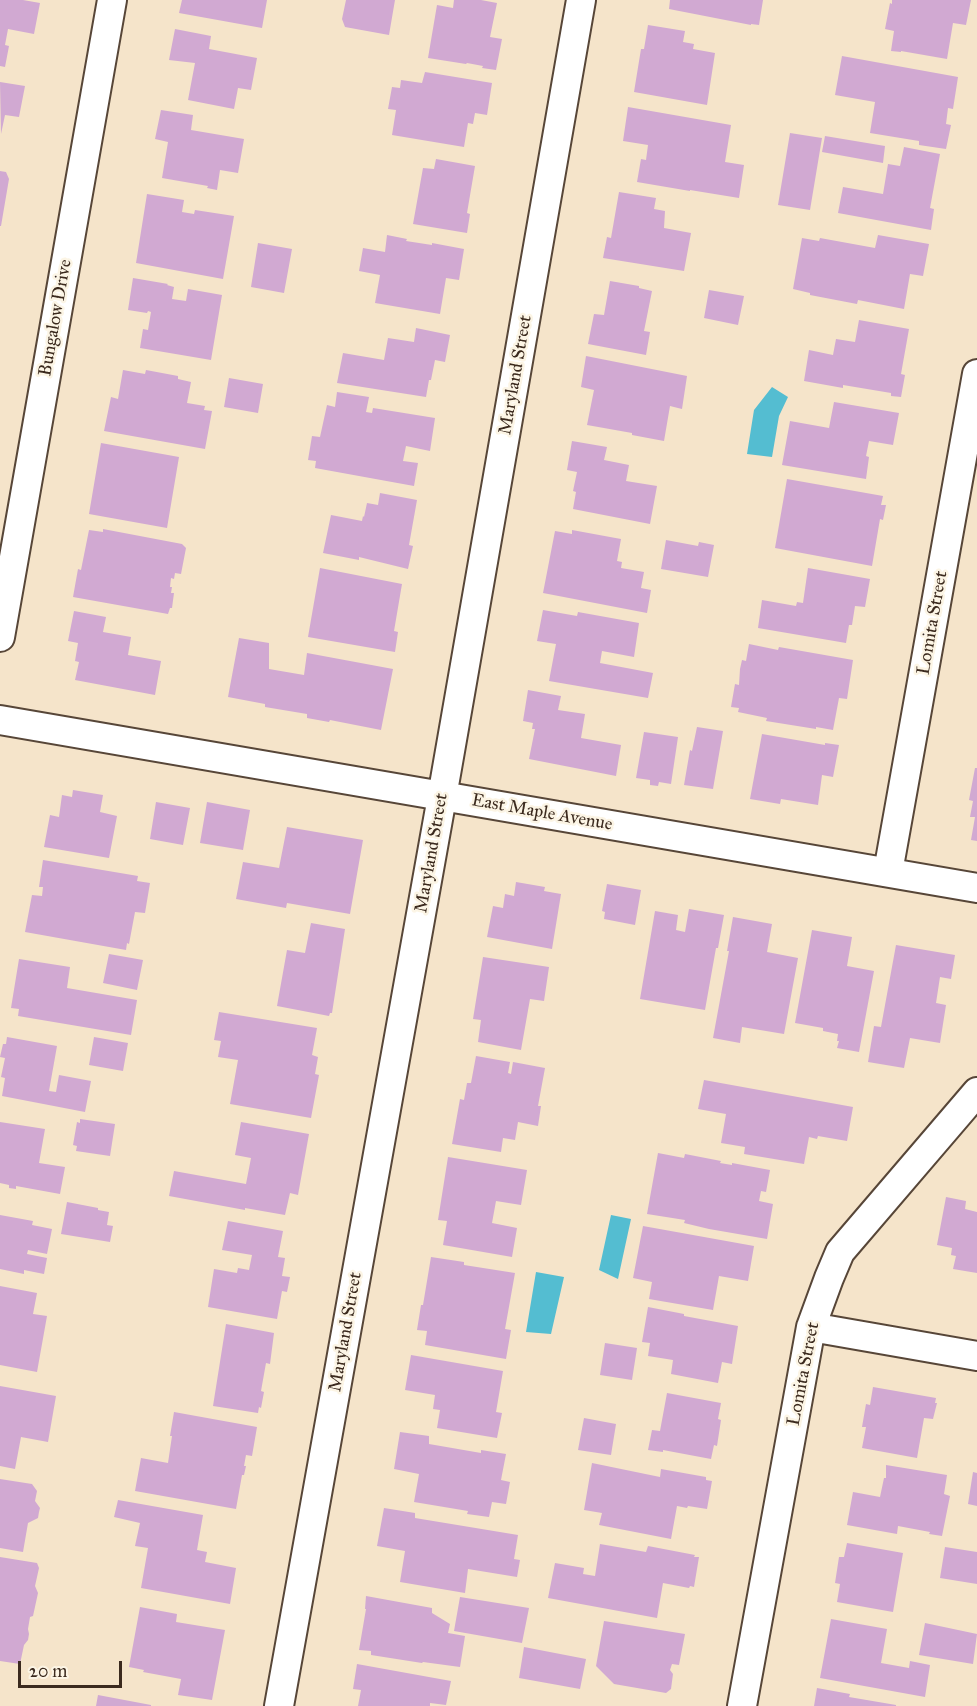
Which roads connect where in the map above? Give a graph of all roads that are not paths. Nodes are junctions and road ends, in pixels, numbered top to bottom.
1 (112, 0) edge
2 (581, 0) edge
3 (977, 374) edge
4 (0, 637) edge
5 (0, 720) edge
6 (442, 796) junction
7 (888, 872) junction
8 (977, 888) edge
9 (977, 1092) edge
10 (811, 1327) junction
11 (977, 1356) edge
12 (279, 1706) edge
13 (742, 1706) edge

1 - 4 street, Bungalow Drive
2 - 6 street, Maryland Street
3 - 7 street, Lomita Street
5 - 6 street, East Maple Avenue
6 - 7 street, East Maple Avenue
6 - 12 street, Maryland Street
7 - 8 street, East Maple Avenue
9 - 10 street, Lomita Street
10 - 11 street
10 - 13 street, Lomita Street

